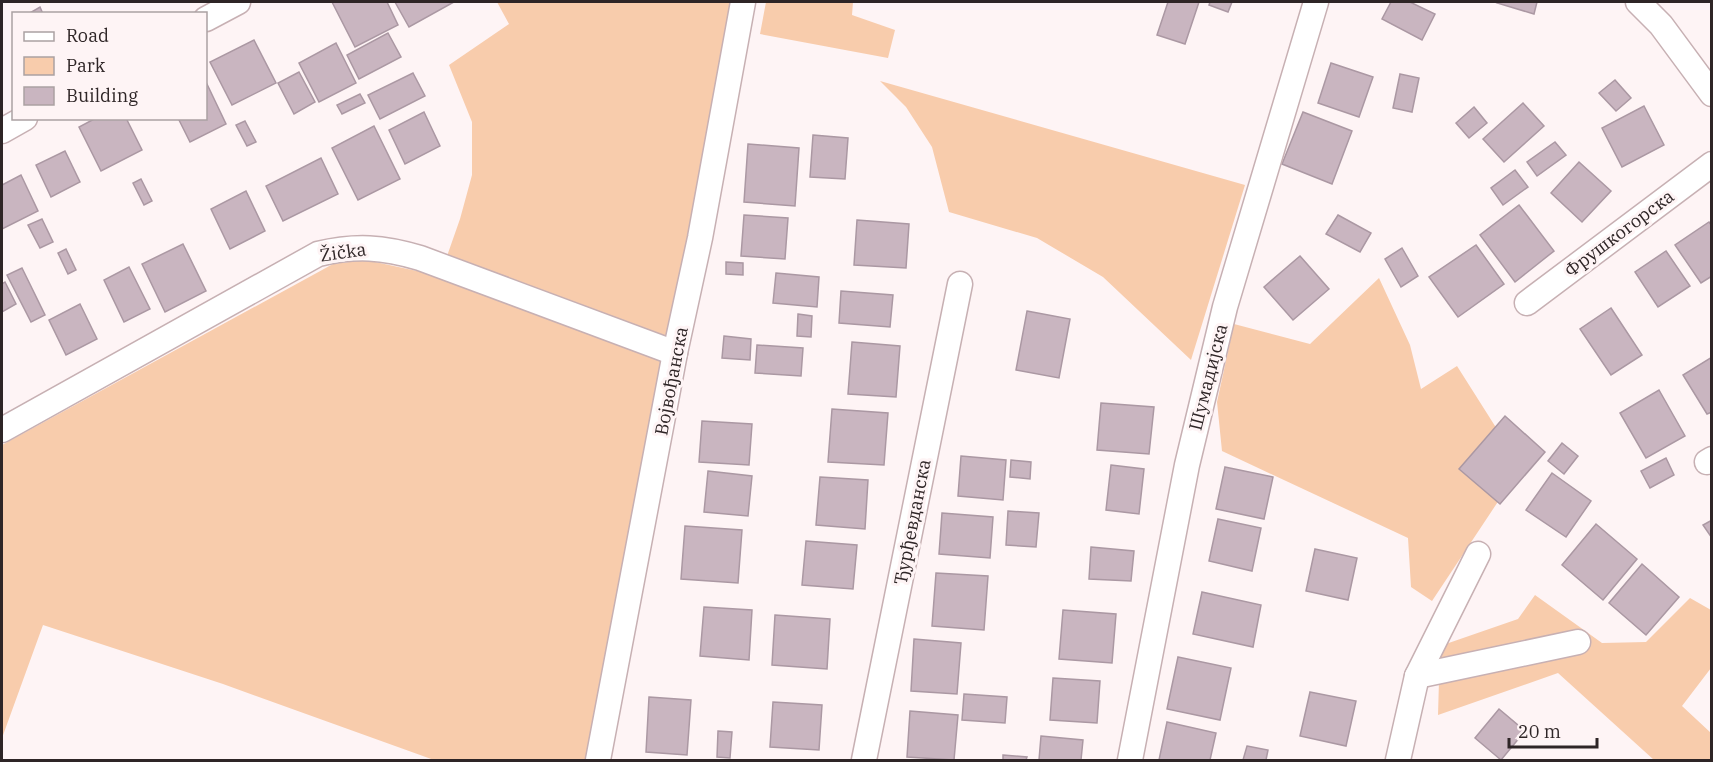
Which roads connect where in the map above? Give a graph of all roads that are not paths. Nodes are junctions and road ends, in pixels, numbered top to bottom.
1 (238, 2) edge
2 (743, 2) edge
3 (1316, 2) edge
4 (1638, 2) edge
5 (207, 18) edge
6 (1712, 94) edge
7 (21, 120) edge
8 (2, 131) edge
9 (1712, 164) edge
10 (960, 284) dead end
11 (1527, 303) dead end
12 (675, 353) junction
13 (2, 430) edge
14 (1478, 554) dead end
15 (1578, 642) dead end
16 (1418, 676) junction
17 (598, 760) edge
18 (864, 760) edge
19 (1130, 760) edge
20 (1398, 760) edge

1 - 5 street
2 - 12 street, Војвођанска
3 - 19 street, Шумадијска
4 - 6 street
7 - 8 street
9 - 11 street, Фрушкогорска
10 - 18 street, Ђурђевданска
12 - 13 street, Žička
12 - 17 street, Војвођанска
14 - 16 street
15 - 16 street
16 - 20 street

